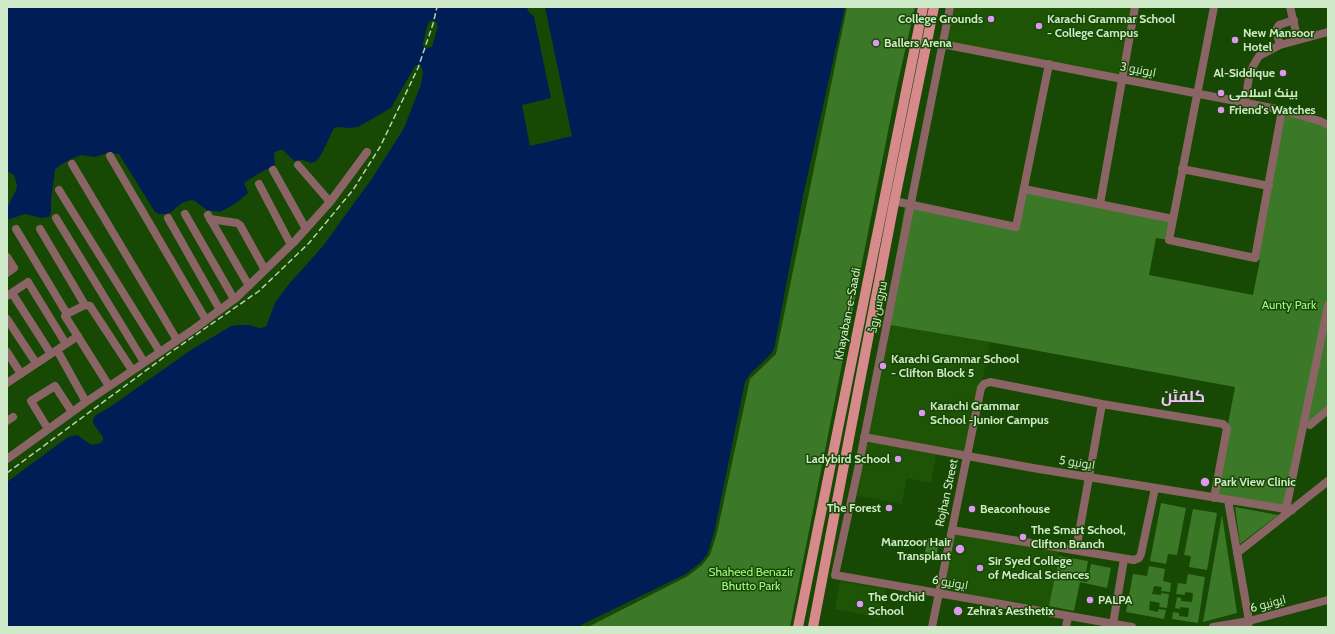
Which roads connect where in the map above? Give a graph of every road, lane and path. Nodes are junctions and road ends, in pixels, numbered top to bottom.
1 (924, 7) edge
2 (934, 7) edge
3 (950, 7) edge
4 (1135, 7) edge
5 (1216, 7) edge
6 (1290, 7) edge
7 (1294, 20) junction
8 (1328, 32) edge
9 (1298, 40) junction
10 (942, 44) junction
11 (1280, 45) junction
12 (1049, 64) junction
13 (1123, 79) junction
14 (1197, 93) junction
15 (1245, 103) junction
16 (1282, 110) junction
17 (1328, 125) edge
18 (367, 152) dead end
19 (110, 156) dead end
20 (72, 164) dead end
21 (298, 165) dead end
22 (1182, 169) junction
23 (273, 170) dead end
24 (259, 184) dead end
25 (1269, 186) junction
26 (1024, 189) junction
27 (59, 190) dead end
28 (894, 201) junction
29 (330, 202) junction
30 (1100, 204) junction
31 (910, 205) junction
32 (185, 214) dead end
33 (56, 218) dead end
34 (168, 218) dead end
35 (1173, 219) junction
36 (16, 229) dead end
37 (40, 229) dead end
38 (306, 229) junction
39 (291, 245) junction
40 (7, 257) edge
41 (265, 270) junction
42 (7, 273) edge
43 (248, 286) junction
44 (10, 294) edge
45 (234, 299) junction
46 (85, 305) junction
47 (1328, 305) edge
48 (220, 310) junction
49 (67, 314) junction
50 (7, 319) edge
51 (206, 320) junction
52 (78, 336) junction
53 (177, 340) junction
54 (66, 344) junction
55 (7, 352) edge
56 (54, 352) junction
57 (160, 352) junction
58 (144, 362) junction
59 (36, 364) junction
60 (132, 370) junction
61 (21, 374) junction
62 (7, 383) edge
63 (109, 386) junction
64 (86, 402) junction
65 (1102, 404) junction
66 (1328, 410) edge
67 (72, 412) junction
68 (1310, 425) dead end
69 (48, 430) junction
70 (864, 437) junction
71 (968, 455) junction
72 (7, 459) edge
73 (1088, 477) junction
74 (1328, 481) edge
75 (1155, 488) junction
76 (1214, 498) junction
77 (1228, 500) junction
78 (1289, 509) junction
79 (952, 530) junction
80 (1076, 550) junction
81 (1237, 553) junction
82 (1124, 558) junction
83 (835, 575) joint
84 (938, 593) junction
85 (1328, 600) edge
86 (1068, 616) junction
87 (1113, 624) junction
88 (1249, 624) edge
89 (798, 627) edge
90 (813, 627) edge
91 (932, 627) edge
92 (1066, 627) edge
93 (1132, 627) edge
94 (1213, 627) edge

1 - 89 main road, Khayaban-e-Saadi
2 - 28 main road, Khayaban-e-Saadi
3 - 10 street, سروس روڈ
4 - 13 street
5 - 14 street
6 - 7 street
7 - 9 street
7 - 11 street
8 - 9 street
9 - 11 street
10 - 12 street, ایونیو 3
10 - 31 street, سروس روڈ
11 - 15 street
12 - 13 street, ایونیو 3
12 - 26 street
13 - 14 street, ایونیو 3
13 - 30 street
14 - 15 street, ایونیو 3
14 - 22 street
15 - 16 street, ایونیو 3
16 - 17 street, ایونیو 3
16 - 25 street
18 - 29 street
19 - 51 street
20 - 53 street
21 - 29 street
22 - 25 street
22 - 35 street
23 - 38 street
24 - 39 street
25 - 35 street
26 - 30 street
26 - 31 street
27 - 57 street
28 - 31 street
28 - 90 main road, Khayaban-e-Saadi
29 - 38 street
30 - 35 street
31 - 70 street, سروس روڈ
32 - 45 street
33 - 58 street
34 - 48 street
36 - 49 street
37 - 46 street
38 - 39 street
39 - 41 street
40 - 42 street
41 - 43 street
41 - 43 street
43 - 45 street
44 - 54 street
44 - 56 street
45 - 48 street
46 - 49 street
46 - 60 street
47 - 78 street
48 - 51 street
49 - 52 street
50 - 59 street
51 - 53 street
52 - 54 street
52 - 63 street
53 - 57 street
54 - 56 street
55 - 61 street
56 - 59 street
56 - 64 street
57 - 58 street
58 - 60 street
59 - 61 street
60 - 63 street
61 - 62 street
63 - 64 street
64 - 67 street
65 - 71 street, Rojhan Street
65 - 73 street
65 - 76 street
66 - 68 street
67 - 69 street
67 - 69 street
69 - 72 street
70 - 71 street, ایونیو 5
70 - 83 street, سروس روڈ
71 - 73 street, ایونیو 5
71 - 79 street, Rojhan Street
73 - 75 street, ایونیو 5
73 - 80 street
74 - 78 street
75 - 76 street, ایونیو 5
75 - 82 street
76 - 77 street, ایونیو 5
77 - 78 street, ایونیو 5
77 - 81 street
78 - 81 street
79 - 80 street
79 - 84 street, Rojhan Street
80 - 82 street
81 - 88 street
82 - 87 street
83 - 84 street, ایونیو 6
84 - 86 street, ایونیو 6
84 - 91 street, Rojhan Street
85 - 88 street, ایونیو 6
86 - 87 street, ایونیو 6
86 - 92 street
87 - 93 street, ایونیو 6
88 - 94 street, ایونیو 6

